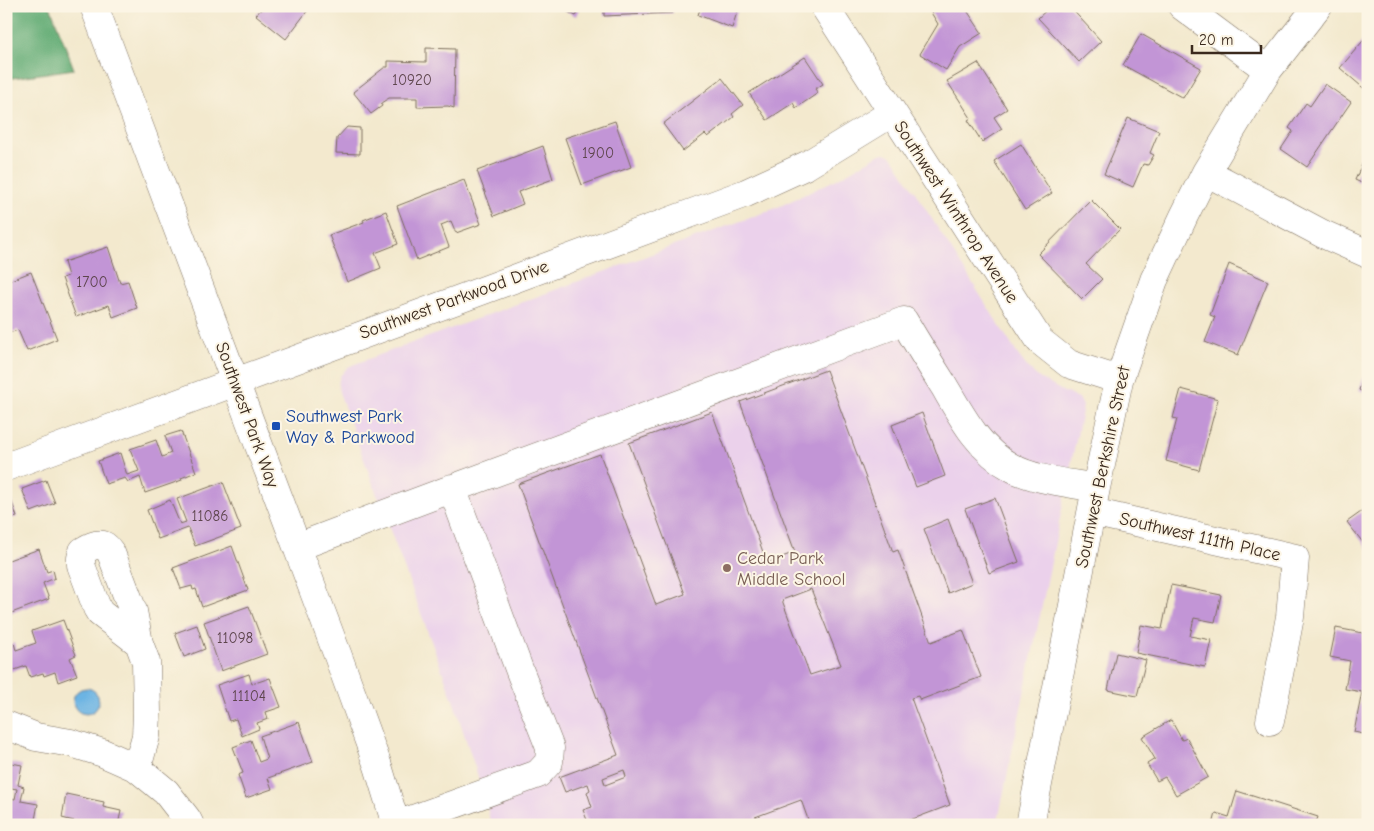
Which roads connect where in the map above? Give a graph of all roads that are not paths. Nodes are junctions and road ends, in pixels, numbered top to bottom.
1 (94, 6) edge
2 (824, 6) edge
3 (1182, 6) edge
4 (1318, 6) edge
5 (1268, 70) junction
6 (892, 113) junction
7 (1206, 172) junction
8 (1368, 254) edge
9 (1119, 380) junction
10 (234, 381) junction
11 (6, 467) edge
12 (452, 488) junction
13 (1094, 500) junction
14 (297, 548) junction
15 (139, 643) dead end
16 (1270, 721) dead end
17 (6, 725) edge
18 (137, 768) junction
19 (190, 825) edge
20 (396, 825) edge
21 (1030, 825) edge

1 - 10 street, Southwest Park Way
2 - 6 street, Southwest Winthrop Avenue
3 - 5 street
4 - 5 street, Southwest Berkshire Street
5 - 7 street, Southwest Berkshire Street
6 - 9 street, Southwest Winthrop Avenue
6 - 10 street, Southwest Parkwood Drive
7 - 8 street
7 - 9 street, Southwest Berkshire Street
9 - 13 street, Southwest Berkshire Street
10 - 11 street, Southwest Parkwood Drive
10 - 14 street, Southwest Park Way
12 - 13 street
12 - 14 street
12 - 20 street
13 - 16 street, Southwest 111th Place
13 - 21 street, Southwest Berkshire Street
14 - 20 street, Southwest Park Way
15 - 18 street
17 - 18 street
18 - 19 street

